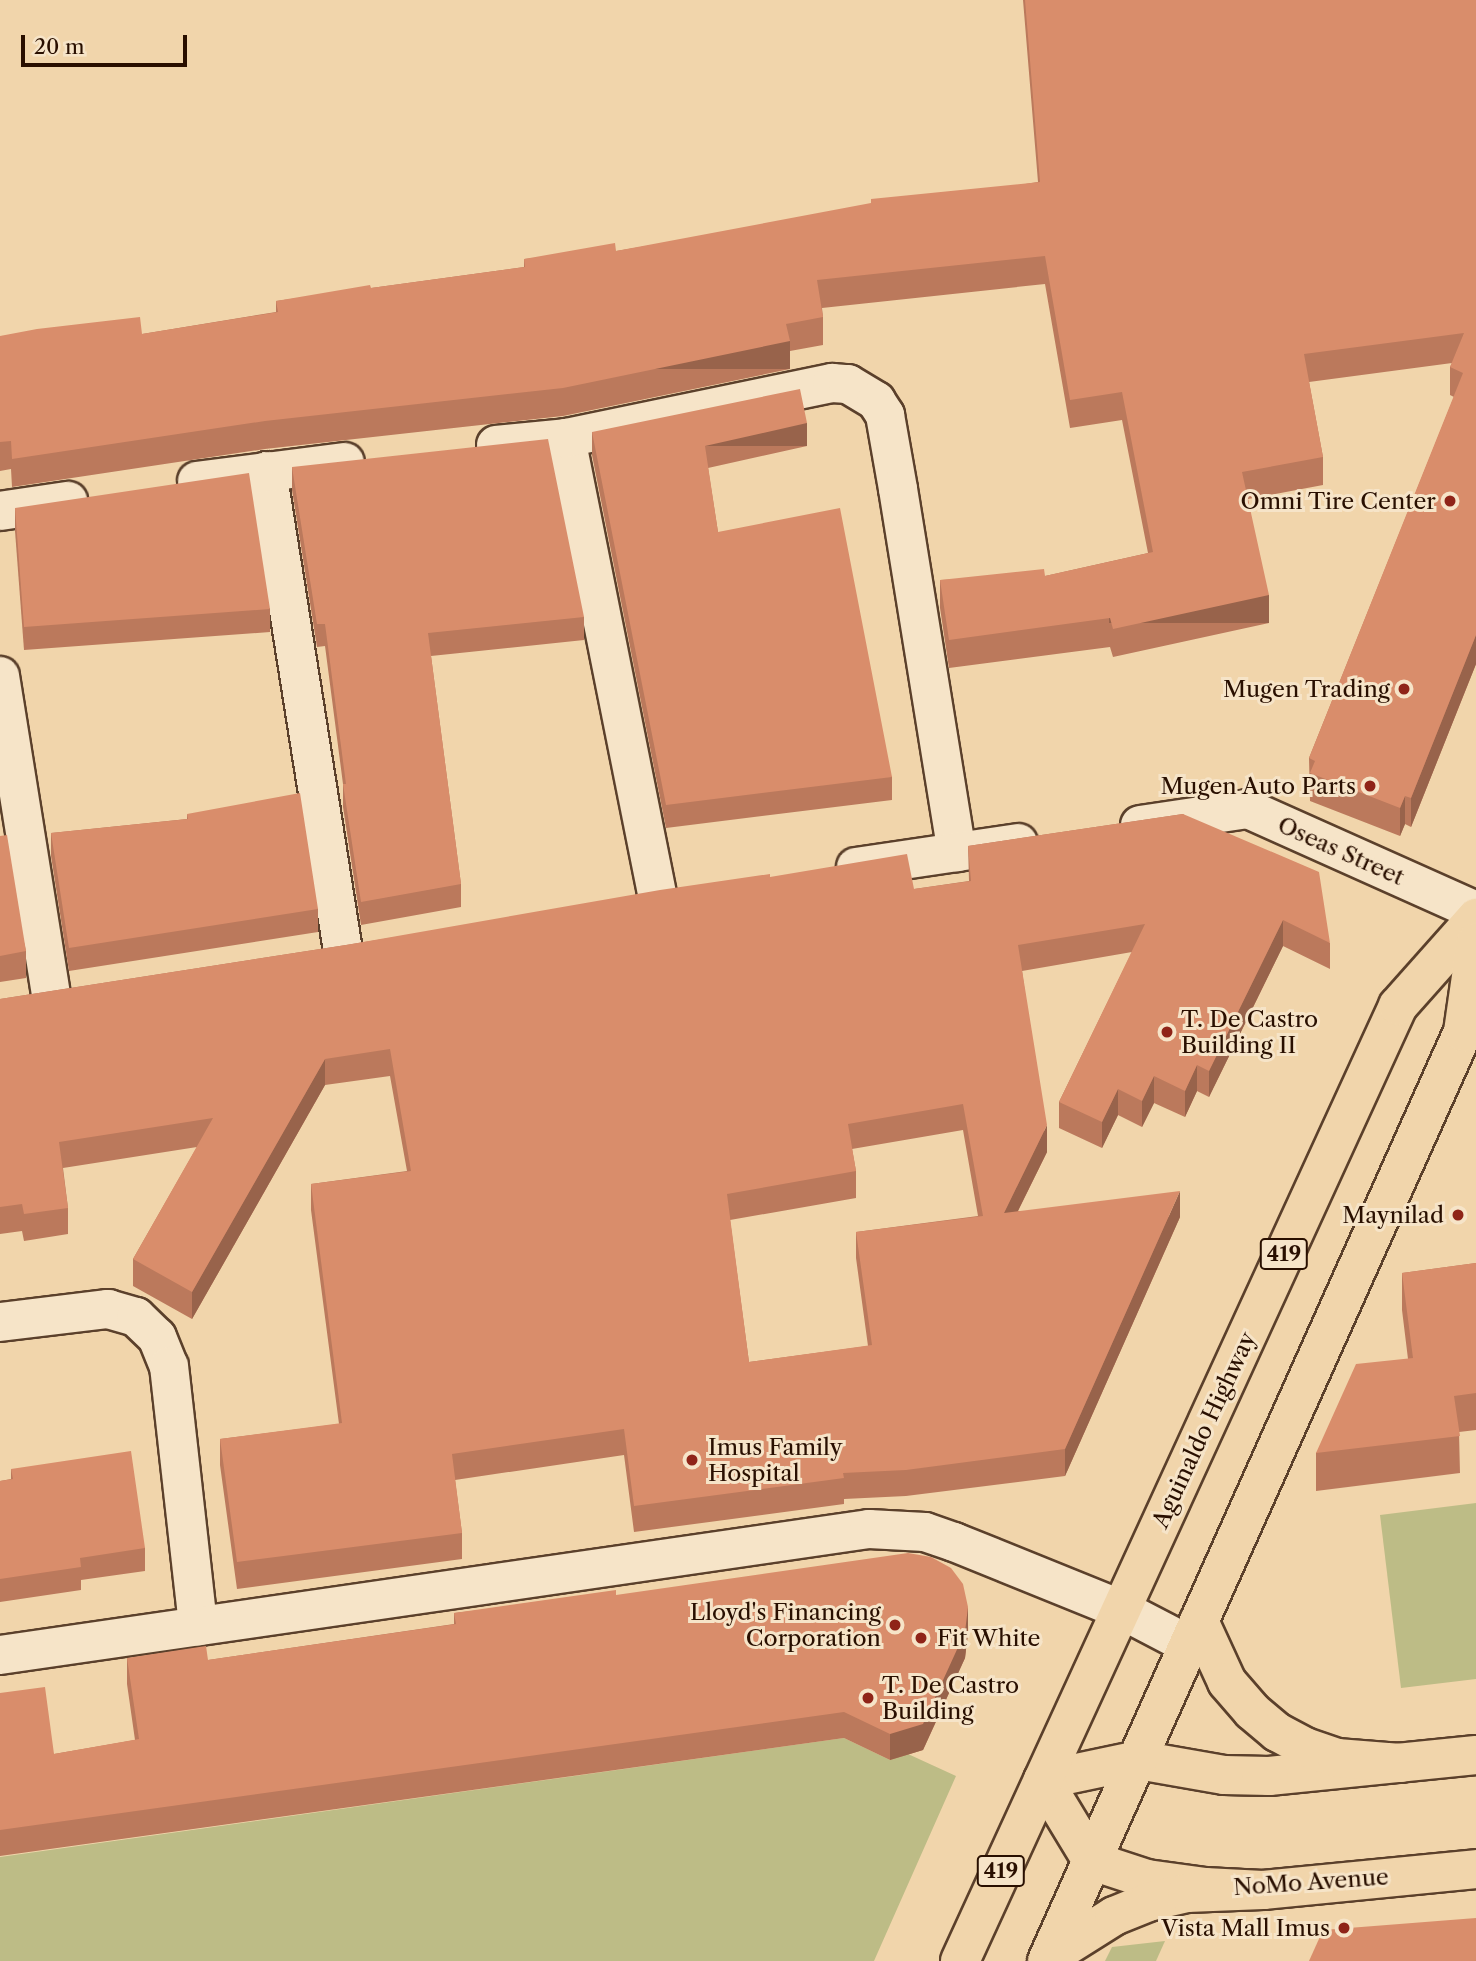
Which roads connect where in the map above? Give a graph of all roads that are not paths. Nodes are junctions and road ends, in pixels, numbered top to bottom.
1 (566, 438) junction
2 (457, 450) edge
3 (375, 458) edge
4 (267, 471) junction
5 (160, 487) edge
6 (107, 495) edge
7 (0, 512) edge
8 (0, 676) edge
9 (1103, 831) edge
10 (1050, 839) edge
11 (957, 852) junction
12 (821, 872) edge
13 (698, 890) edge
14 (1476, 911) edge
15 (1476, 918) edge
16 (1476, 942) edge
17 (384, 943) edge
18 (343, 950) junction
19 (303, 957) edge
20 (90, 990) edge
21 (51, 996) junction
22 (13, 1002) edge
23 (0, 1322) edge
24 (1122, 1610) junction
25 (198, 1626) junction
26 (1194, 1633) junction
27 (0, 1655) edge
28 (1476, 1755) edge
29 (1138, 1760) junction
30 (1401, 1763) junction
31 (1043, 1780) junction
32 (1092, 1861) junction
33 (1476, 1869) edge
34 (1263, 1890) junction
35 (1048, 1959) edge
36 (960, 1961) edge

1 - 2 street
1 - 11 street
1 - 13 street
3 - 4 street
4 - 5 street
4 - 18 street
6 - 7 street
8 - 21 street
9 - 14 street, Oseas Street
10 - 11 street
11 - 12 street
15 - 24 main road, Aguinaldo Highway / 419
16 - 26 main road
17 - 18 street
18 - 19 street
20 - 21 street
21 - 22 street
23 - 25 street
24 - 25 street
24 - 26 street
24 - 31 main road, Aguinaldo Highway / 419
25 - 27 street
26 - 29 main road
26 - 30 main road
28 - 30 main road
29 - 30 main road
29 - 31 main road
29 - 32 main road
31 - 32 main road
31 - 36 main road, Aguinaldo Highway / 419
32 - 34 main road, NoMo Avenue
32 - 35 main road
33 - 34 main road, NoMo Avenue
34 - 35 main road

